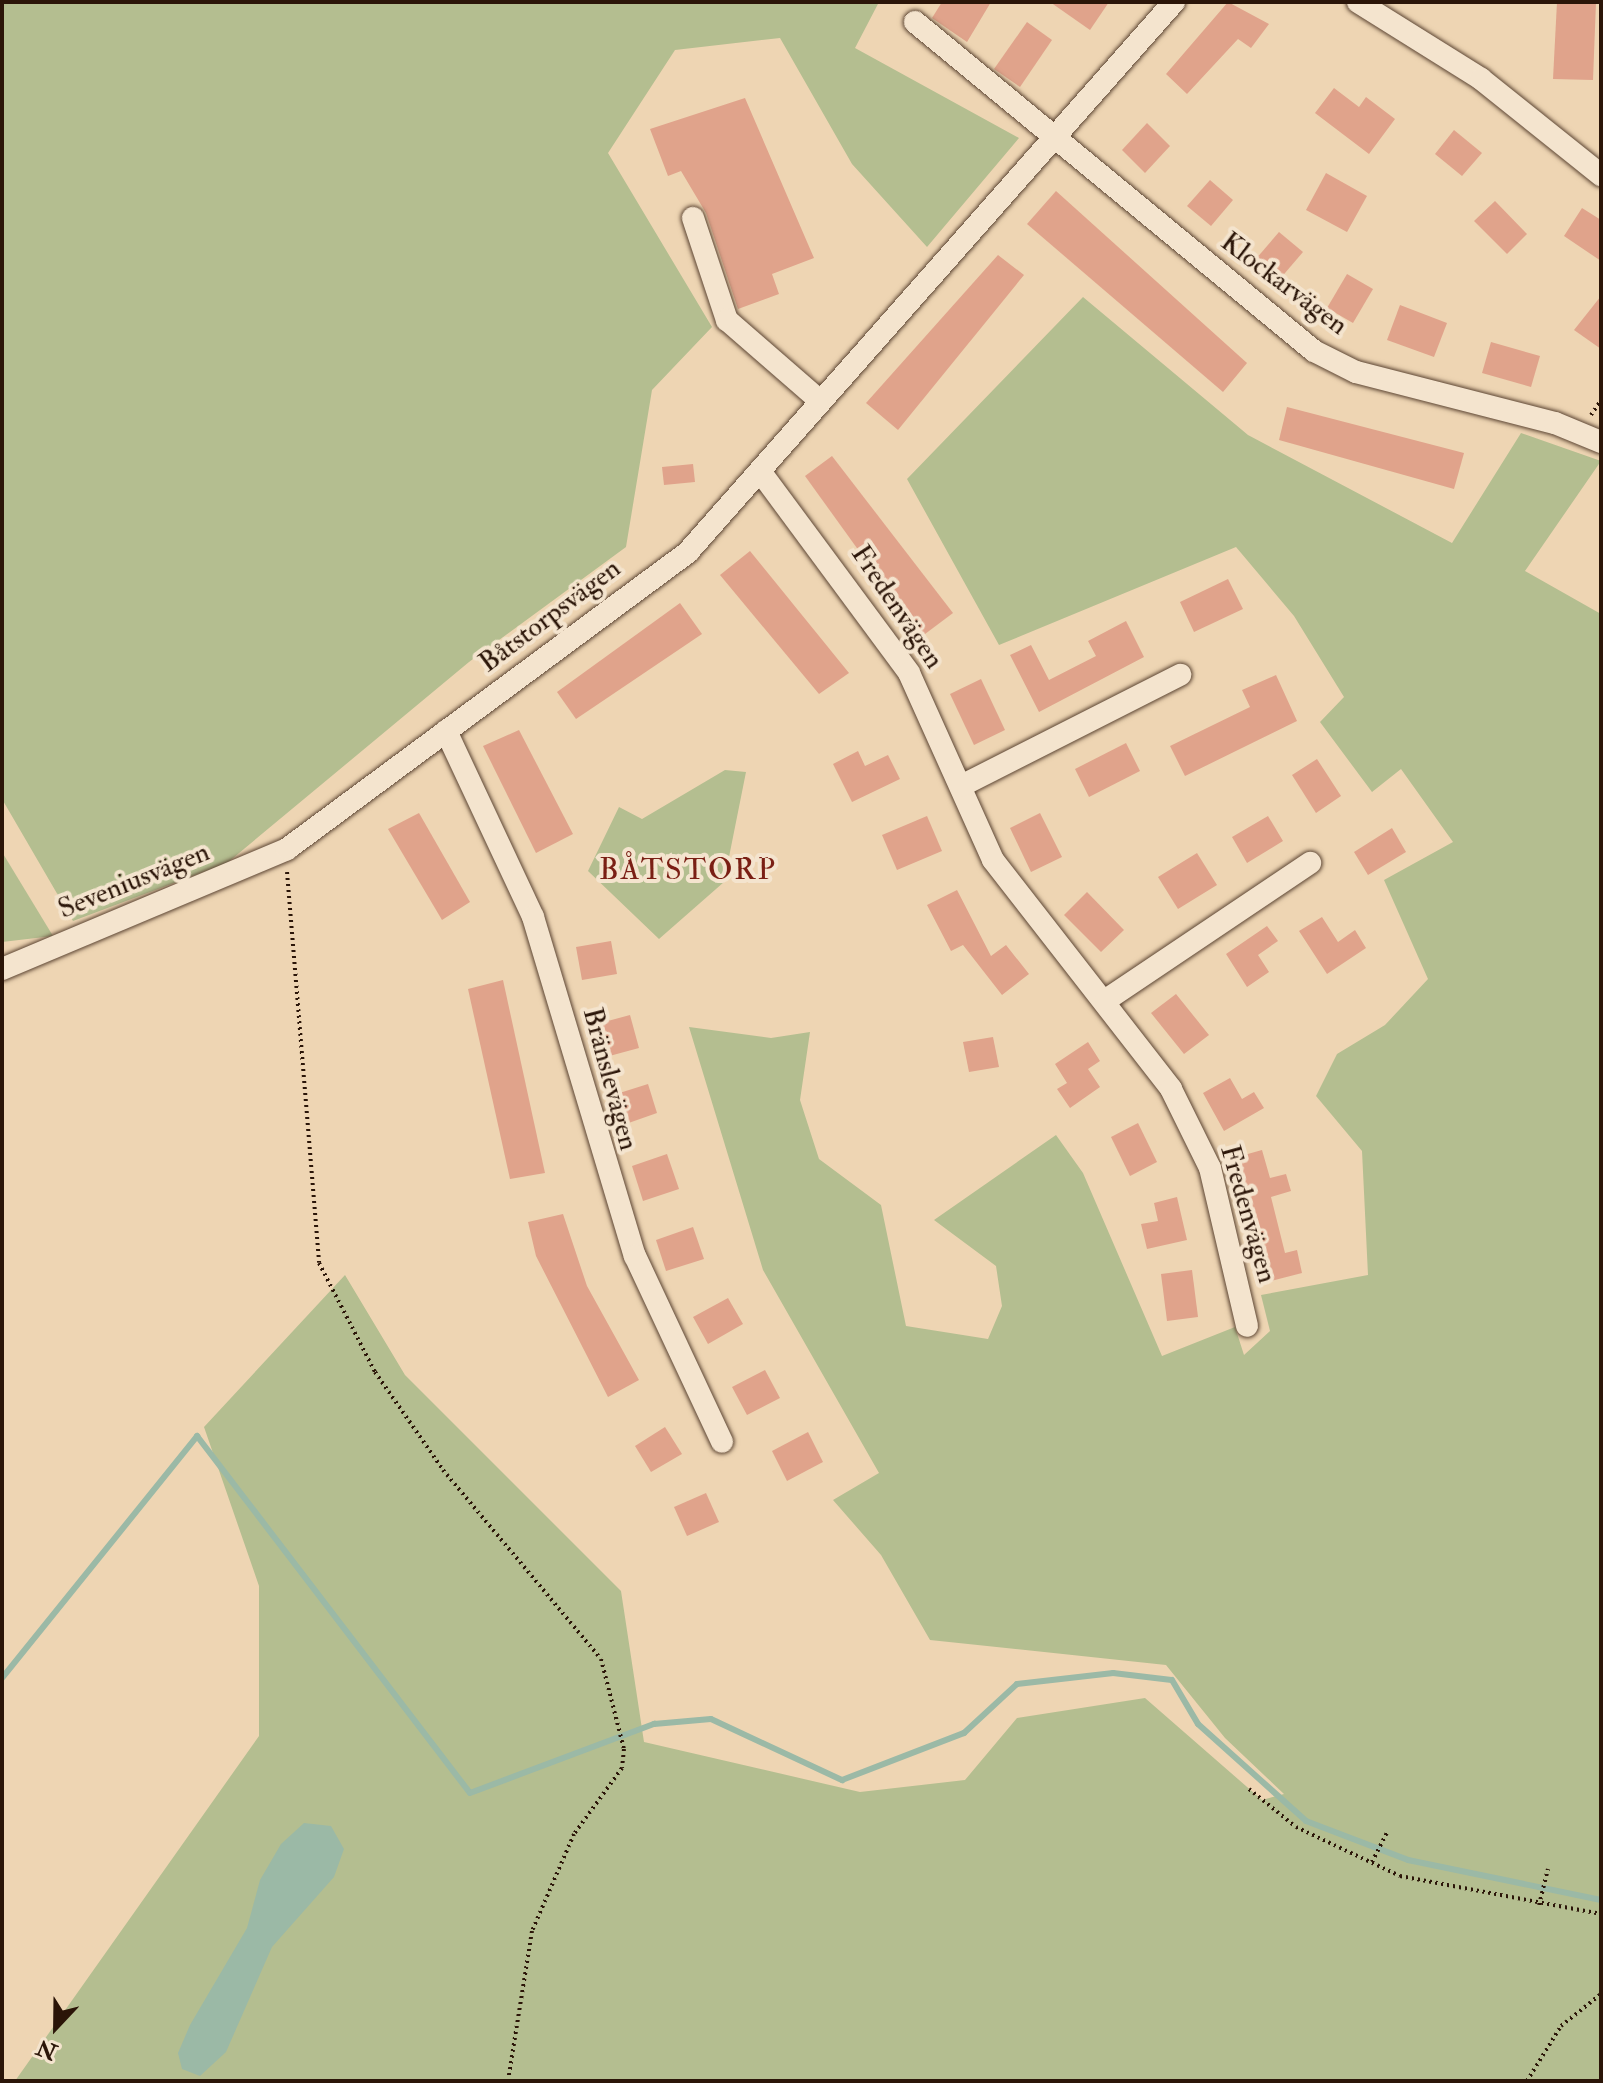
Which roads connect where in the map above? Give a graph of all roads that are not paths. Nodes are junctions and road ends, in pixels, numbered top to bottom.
1 (1174, 2) edge
2 (1358, 2) edge
3 (915, 22) dead end
4 (1059, 135) junction
5 (1601, 175) edge
6 (693, 218) dead end
7 (819, 400) junction
8 (1601, 442) edge
9 (762, 474) junction
10 (1180, 675) dead end
11 (446, 731) junction
12 (961, 786) junction
13 (287, 849) joint
14 (1310, 863) dead end
15 (2, 969) edge
16 (1106, 1000) junction
17 (1247, 1326) dead end
18 (722, 1442) dead end

1 - 4 street, Båtstorpsvägen
2 - 5 street
3 - 4 street
4 - 7 street, Båtstorpsvägen
4 - 8 street, Klockarvägen
6 - 7 street
7 - 9 street, Båtstorpsvägen
9 - 11 street, Båtstorpsvägen
9 - 12 street, Fredenvägen
10 - 12 street
11 - 13 street, Båtstorpsvägen
11 - 18 street, Bränslevägen
12 - 16 street, Fredenvägen
13 - 15 street, Seveniusvägen
14 - 16 street
16 - 17 street, Fredenvägen

